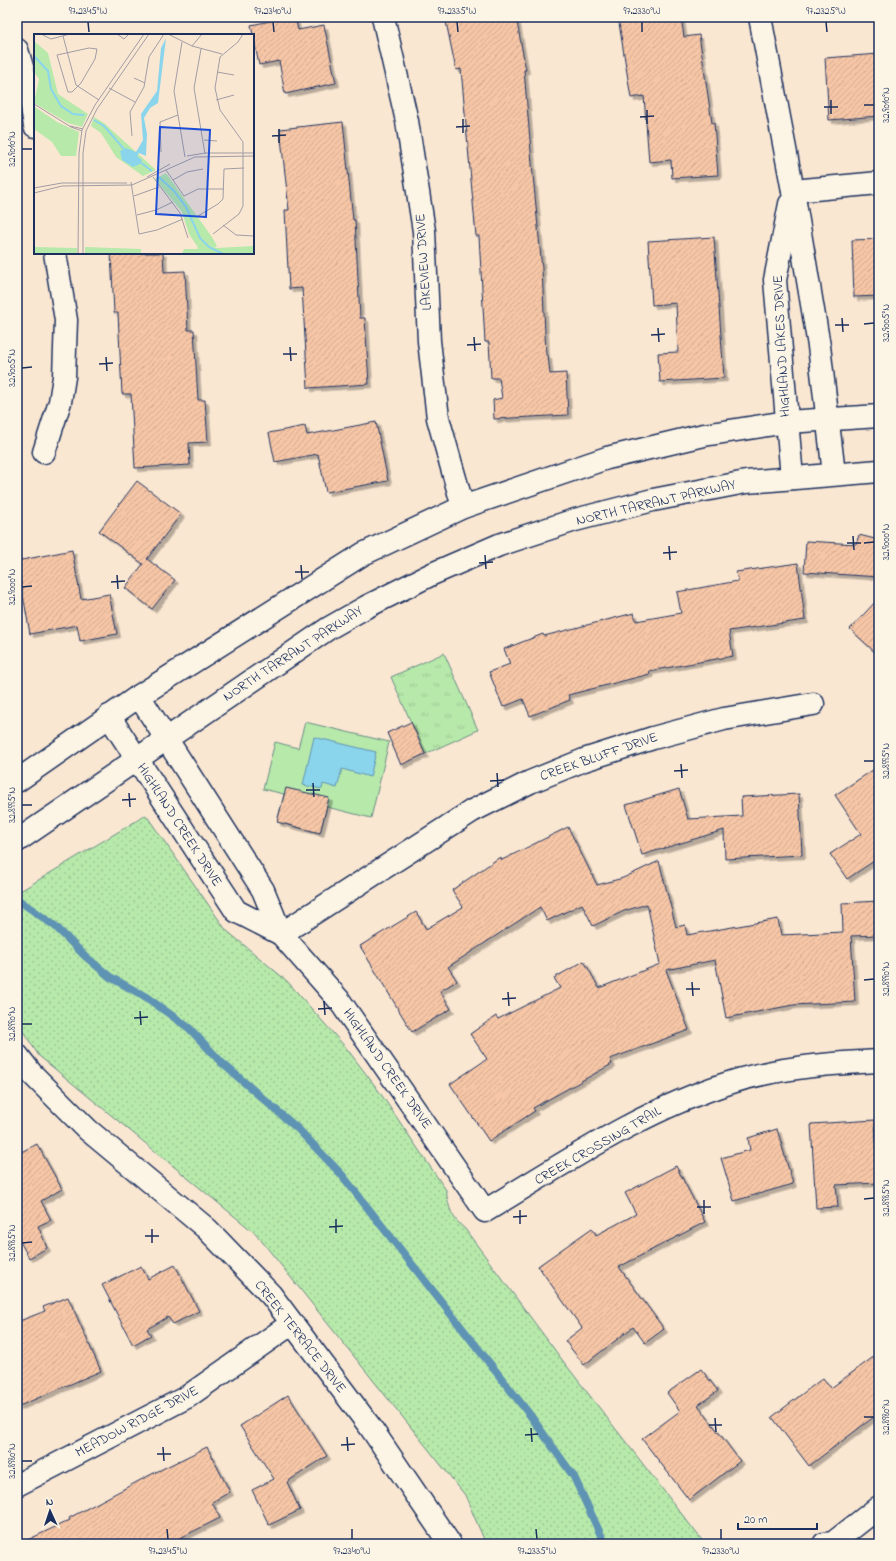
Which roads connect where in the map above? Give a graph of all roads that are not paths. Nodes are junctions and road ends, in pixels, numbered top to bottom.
1 (383, 17) edge
2 (760, 17) edge
3 (17, 50) edge
4 (34, 120) edge
5 (879, 183) edge
6 (793, 191) junction
7 (55, 254) edge
8 (879, 416) edge
9 (829, 418) junction
10 (786, 422) junction
11 (44, 452) dead end
12 (879, 471) edge
13 (834, 474) junction
14 (792, 478) junction
15 (463, 507) junction
16 (139, 696) junction
17 (813, 704) dead end
18 (109, 716) junction
19 (166, 739) junction
20 (136, 759) junction
21 (17, 781) edge
22 (17, 842) edge
23 (281, 934) junction
24 (17, 1055) edge
25 (879, 1061) edge
26 (24, 1078) edge
27 (486, 1211) joint
28 (291, 1324) junction
29 (17, 1485) edge
30 (879, 1507) edge
31 (450, 1544) edge
32 (824, 1544) edge

1 - 15 street, LAKEVIEW DRIVE
2 - 6 street, HIGHLAND LAKES DRIVE
3 - 4 street
5 - 6 street
6 - 9 street, HIGHLAND LAKES DRIVE
6 - 10 street, HIGHLAND LAKES DRIVE
7 - 11 street
8 - 9 street
9 - 10 street
9 - 13 street, HIGHLAND LAKES DRIVE
10 - 14 street, HIGHLAND LAKES DRIVE
10 - 15 street
12 - 13 street, NORTH TARRANT PARKWAY
13 - 14 street, NORTH TARRANT PARKWAY
14 - 19 street, NORTH TARRANT PARKWAY
15 - 16 street
16 - 18 street
16 - 19 street, HIGHLAND CREEK DRIVE
17 - 23 street, CREEK BLUFF DRIVE
18 - 20 street, HIGHLAND CREEK DRIVE
18 - 21 street
19 - 20 street, NORTH TARRANT PARKWAY
19 - 23 street, HIGHLAND CREEK DRIVE
20 - 22 street, NORTH TARRANT PARKWAY
20 - 23 street, HIGHLAND CREEK DRIVE
23 - 27 street, HIGHLAND CREEK DRIVE
24 - 26 street, CREEK TERRACE DRIVE
25 - 27 street, CREEK CROSSING TRAIL
26 - 28 street, CREEK TERRACE DRIVE
28 - 29 street, MEADOW RIDGE DRIVE
28 - 31 street, CREEK TERRACE DRIVE
30 - 32 street

